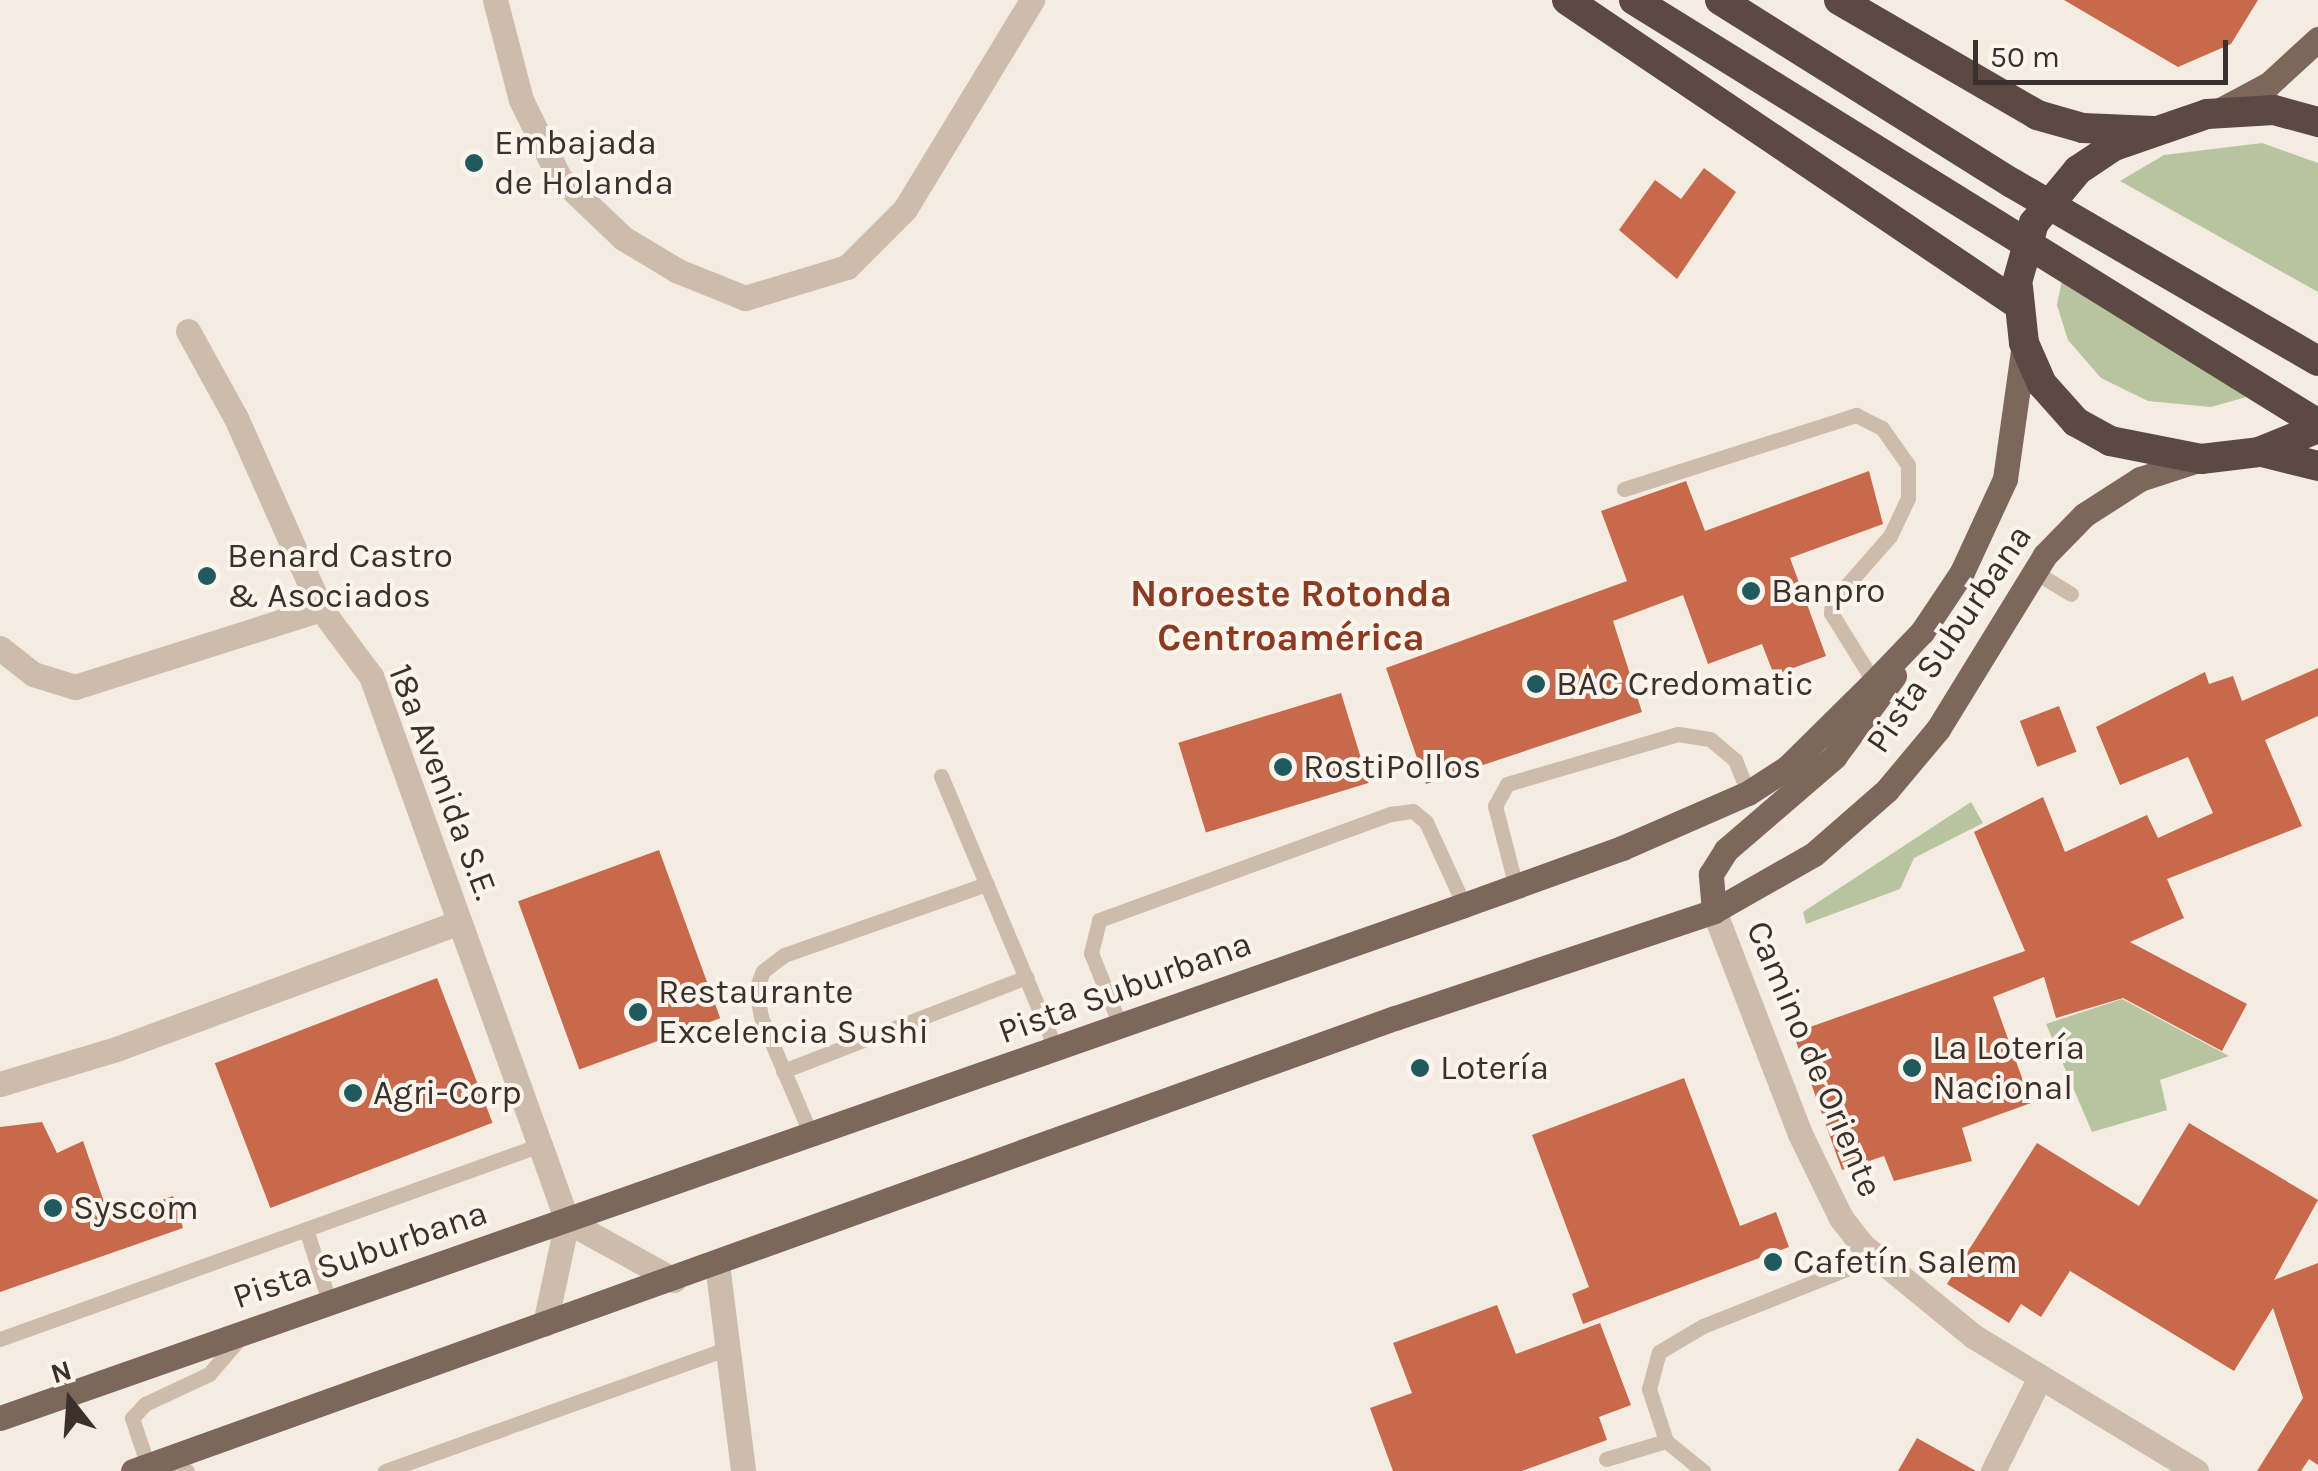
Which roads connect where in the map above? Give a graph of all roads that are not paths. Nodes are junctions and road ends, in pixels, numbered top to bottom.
1 (495, 0) edge
2 (1032, 0) edge
3 (1567, 0) edge
4 (1634, 0) edge
5 (1720, 0) edge
6 (1839, 0) edge
7 (2318, 39) edge
8 (2191, 119) junction
9 (2318, 122) edge
10 (2153, 131) junction
11 (2017, 291) junction
12 (188, 332) dead end
13 (2024, 343) junction
14 (2318, 361) edge
15 (2312, 429) edge
16 (2259, 452) junction
17 (2202, 459) junction
18 (2318, 466) edge
19 (1624, 489) dead end
20 (2035, 572) junction
21 (2071, 594) dead end
22 (322, 609) junction
23 (1922, 632) junction
24 (0, 648) edge
25 (1874, 682) junction
26 (941, 776) dead end
27 (1748, 792) junction
28 (987, 884) junction
29 (1516, 886) junction
30 (1464, 906) junction
31 (1714, 911) junction
32 (460, 922) junction
33 (1026, 977) junction
34 (1120, 1024) junction
35 (1056, 1050) junction
36 (784, 1071) junction
37 (0, 1084) edge
38 (811, 1136) junction
39 (540, 1145) junction
40 (566, 1222) junction
41 (306, 1230) junction
42 (1874, 1258) junction
43 (717, 1264) junction
44 (674, 1280) junction
45 (329, 1301) junction
46 (545, 1324) junction
47 (247, 1330) junction
48 (0, 1339) edge
49 (728, 1348) junction
50 (2039, 1379) junction
51 (0, 1418) edge
52 (1666, 1441) junction
53 (1606, 1458) dead end
54 (144, 1469) edge
55 (187, 1471) edge
56 (385, 1471) edge
57 (743, 1471) edge
58 (1703, 1471) edge
59 (1992, 1471) edge
60 (2196, 1471) edge

1 - 2 street
3 - 11 highway
4 - 15 highway
5 - 14 highway
6 - 10 highway
7 - 8 main road
8 - 9 highway
8 - 10 highway
10 - 11 highway, bridge
11 - 13 highway
12 - 22 street, 18a Avenida S.E.
13 - 17 highway
13 - 23 main road, Pista Suburbana
15 - 16 highway
16 - 17 highway
16 - 18 highway
17 - 20 main road, Pista Suburbana
19 - 25 lane
20 - 21 lane
20 - 31 main road, Pista Suburbana
22 - 24 street
22 - 32 street, 18a Avenida S.E.
23 - 25 main road, Pista Suburbana
23 - 31 main road
25 - 27 main road, Pista Suburbana
26 - 28 lane
27 - 29 main road, Pista Suburbana
27 - 29 lane
28 - 33 lane
28 - 36 lane
29 - 30 main road, Pista Suburbana
30 - 34 main road, Pista Suburbana
30 - 34 lane
31 - 42 street, Camino de Oriente
31 - 43 main road, Pista Suburbana
32 - 37 street
32 - 39 street, 18a Avenida S.E.
33 - 35 lane
33 - 36 lane
34 - 35 main road, Pista Suburbana
35 - 38 main road, Pista Suburbana
36 - 38 lane
38 - 40 main road, Pista Suburbana
39 - 40 street, 18a Avenida S.E.
39 - 41 lane
40 - 44 street
40 - 45 main road, Pista Suburbana
40 - 46 street
41 - 45 lane
41 - 48 lane
42 - 50 street, Camino de Oriente
42 - 52 lane
43 - 44 main road, Pista Suburbana
43 - 49 street
44 - 46 main road, Pista Suburbana
45 - 47 main road, Pista Suburbana
46 - 54 main road, Pista Suburbana
47 - 51 main road, Pista Suburbana
47 - 54 lane
49 - 56 lane
49 - 57 street
50 - 59 street
50 - 60 street, Camino de Oriente
52 - 53 lane
52 - 58 lane
54 - 55 lane

